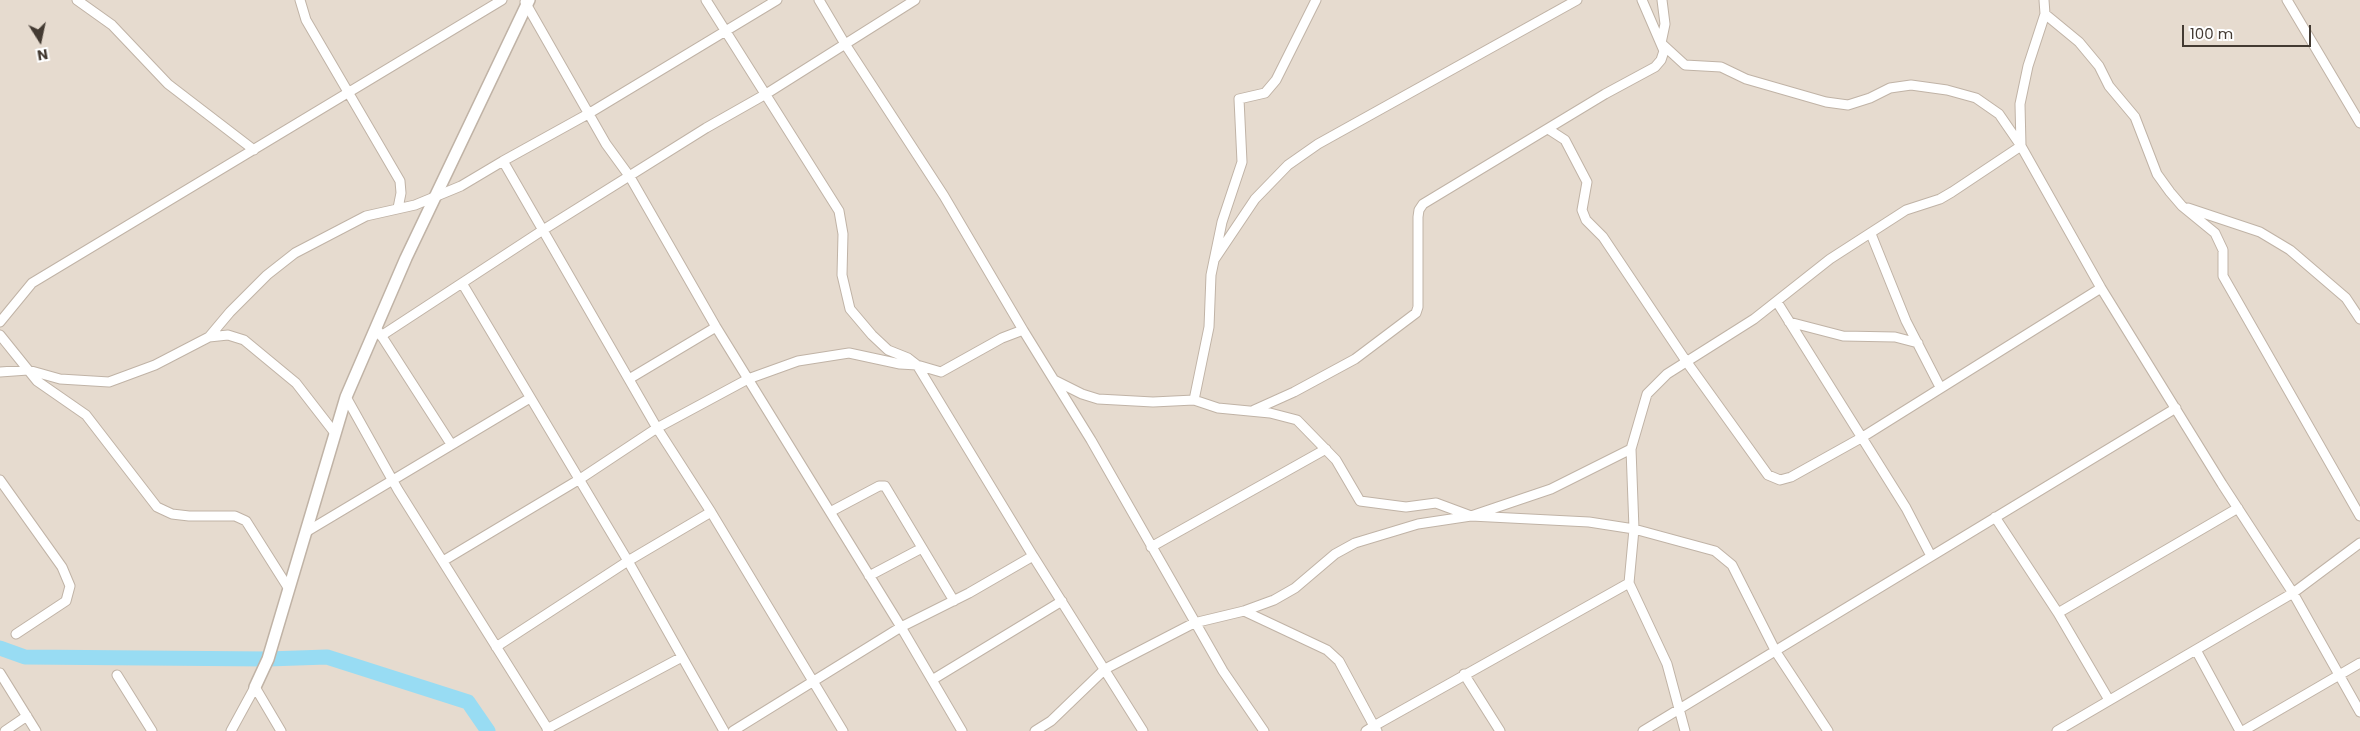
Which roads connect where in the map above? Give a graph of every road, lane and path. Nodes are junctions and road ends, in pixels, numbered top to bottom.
1 (77, 0) edge
2 (300, 0) edge
3 (502, 0) edge
4 (706, 0) edge
5 (777, 0) edge
6 (819, 0) edge
7 (915, 0) edge
8 (1316, 0) edge
9 (1577, 0) edge
10 (1642, 0) edge
11 (1662, 0) edge
12 (2044, 0) edge
13 (2287, 0) edge
14 (526, 2) edge
15 (2045, 14) junction
16 (726, 32) junction
17 (1661, 43) junction
18 (845, 44) junction
19 (348, 94) junction
20 (766, 94) junction
21 (588, 114) junction
22 (2360, 123) edge
23 (1548, 129) junction
24 (2021, 146) junction
25 (254, 150) junction
26 (503, 161) junction
27 (630, 177) junction
28 (436, 198) junction
29 (2182, 206) junction
30 (398, 208) junction
31 (543, 230) junction
32 (1871, 234) junction
33 (1214, 260) junction
34 (462, 283) junction
35 (2102, 288) junction
36 (1777, 302) junction
37 (2360, 318) edge
38 (0, 322) edge
39 (1789, 322) junction
40 (716, 327) junction
41 (1023, 330) junction
42 (379, 332) junction
43 (0, 335) edge
44 (209, 337) junction
45 (1918, 343) junction
46 (1686, 361) junction
47 (917, 365) junction
48 (28, 370) junction
49 (0, 372) edge
50 (629, 379) junction
51 (748, 379) junction
52 (1054, 380) junction
53 (1940, 387) junction
54 (346, 397) junction
55 (530, 398) junction
56 (1194, 400) junction
57 (2176, 408) junction
58 (1254, 410) junction
59 (658, 428) junction
60 (334, 432) junction
61 (1861, 438) junction
62 (451, 444) junction
63 (1326, 449) junction
64 (1631, 449) junction
65 (392, 479) junction
66 (580, 479) junction
67 (0, 480) edge
68 (2238, 508) junction
69 (711, 512) junction
70 (830, 512) junction
71 (1471, 516) junction
72 (2360, 516) edge
73 (1995, 517) junction
74 (1634, 529) junction
75 (306, 532) junction
76 (2360, 543) edge
77 (1151, 547) junction
78 (922, 548) junction
79 (1033, 556) junction
80 (1931, 556) junction
81 (443, 561) junction
82 (628, 561) junction
83 (869, 576) junction
84 (1629, 583) junction
85 (289, 589) junction
86 (2293, 593) junction
87 (954, 601) junction
88 (1062, 601) junction
89 (1244, 611) junction
90 (2058, 613) junction
91 (1194, 623) junction
92 (901, 627) junction
93 (16, 634) dead end
94 (496, 647) junction
95 (2196, 650) junction
96 (1776, 652) junction
97 (682, 658) junction
98 (2360, 663) edge
99 (1105, 669) junction
100 (0, 673) edge
101 (117, 674) dead end
102 (1464, 674) junction
103 (2339, 675) junction
104 (932, 680) junction
105 (814, 682) junction
106 (255, 688) junction
107 (2109, 700) junction
108 (1680, 710) junction
109 (2360, 712) edge
110 (27, 716) junction
111 (1372, 729) edge
112 (548, 730) edge
113 (5, 731) edge
114 (36, 731) edge
115 (152, 731) edge
116 (231, 731) edge
117 (281, 731) edge
118 (724, 731) edge
119 (734, 731) edge
120 (843, 731) edge
121 (962, 731) edge
122 (1035, 731) edge
123 (1143, 731) edge
124 (1264, 731) edge
125 (1500, 731) edge
126 (1643, 731) edge
127 (1685, 731) edge
128 (1828, 731) edge
129 (2057, 731) edge
130 (2242, 731) edge

1 - 25 street
2 - 19 street
3 - 19 street
4 - 16 street
5 - 16 street
6 - 18 street
7 - 18 street
8 - 33 street
9 - 33 street
10 - 17 street
11 - 17 street
12 - 15 street
13 - 22 street
14 - 21 street
14 - 28 street
15 - 24 street
15 - 29 street
16 - 20 street
16 - 21 street
17 - 23 street
17 - 24 street
18 - 20 street
18 - 41 street
19 - 25 street
19 - 30 street
20 - 27 street
20 - 47 street
21 - 26 street
21 - 27 street
23 - 46 street
23 - 58 street
24 - 32 street
24 - 35 street
25 - 38 street
26 - 28 street
26 - 31 street
27 - 31 street
27 - 40 street
28 - 30 street
28 - 42 street
29 - 37 street
29 - 72 street
30 - 44 street
31 - 34 street
31 - 50 street
32 - 36 street
32 - 45 street
33 - 56 street
34 - 42 street
34 - 55 street
35 - 53 street
35 - 57 street
36 - 39 street
36 - 46 street
39 - 45 street
39 - 61 street
40 - 50 street
40 - 51 street
41 - 47 street
41 - 52 street
42 - 54 street
42 - 62 street
43 - 48 street
44 - 48 street
44 - 60 street
45 - 53 street
46 - 61 street
46 - 64 street
47 - 51 street
47 - 79 street
48 - 49 street
48 - 85 street
50 - 59 street
51 - 59 street
51 - 70 street
52 - 56 street
52 - 77 street
53 - 61 street
54 - 60 street
54 - 65 street
55 - 62 street
55 - 66 street
56 - 58 street
57 - 68 street
57 - 73 street
58 - 63 street
59 - 66 street
59 - 69 street
60 - 75 street
61 - 80 street
62 - 65 street
63 - 71 street
63 - 77 street
64 - 71 street
64 - 74 street
65 - 75 street
65 - 81 street
66 - 81 street
66 - 82 street
67 - 93 street
68 - 86 street
68 - 90 street
69 - 82 street
69 - 105 street
70 - 78 street
70 - 83 street
71 - 74 street
71 - 89 street
73 - 80 street
73 - 90 street
74 - 84 street
74 - 96 street
75 - 85 street
76 - 86 street
77 - 91 street
78 - 83 street
78 - 87 street
79 - 87 street
79 - 88 street
80 - 96 street
81 - 94 street
82 - 94 street
82 - 97 street
83 - 92 street
84 - 102 street
84 - 108 street
85 - 106 street
86 - 95 street
86 - 103 street
87 - 92 street
88 - 99 street
88 - 104 street
89 - 91 street
89 - 111 street
90 - 107 street
91 - 99 street
91 - 124 street
92 - 104 street
92 - 105 street
94 - 112 street
95 - 107 street
95 - 130 street
96 - 108 street
96 - 128 street
97 - 112 street
97 - 118 street
98 - 103 street
99 - 122 street
99 - 123 street
100 - 110 street
101 - 115 street
102 - 111 street
102 - 125 street
103 - 109 street
103 - 130 street
104 - 121 street
105 - 119 street
105 - 120 street
106 - 116 street
106 - 117 street
107 - 129 street
108 - 126 street
108 - 127 street
110 - 113 street
110 - 114 street

